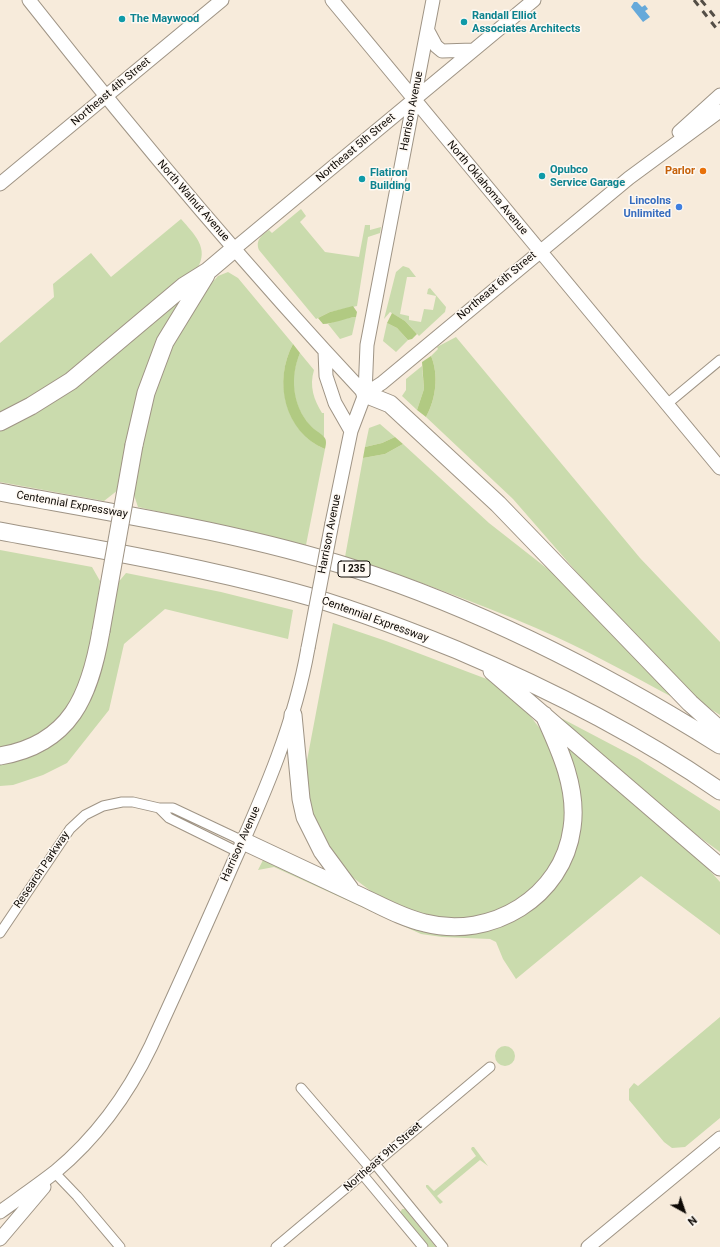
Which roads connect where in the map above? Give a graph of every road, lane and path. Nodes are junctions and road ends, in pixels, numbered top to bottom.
1 (29, 0) edge
2 (222, 0) edge
3 (332, 0) edge
4 (433, 0) edge
5 (534, 0) edge
6 (428, 31) junction
7 (473, 50) junction
8 (720, 95) edge
9 (106, 97) junction
10 (414, 100) junction
11 (720, 111) edge
12 (629, 178) junction
13 (0, 184) edge
14 (234, 249) junction
15 (539, 251) junction
16 (208, 272) junction
17 (325, 351) junction
18 (720, 360) edge
19 (365, 394) junction
20 (667, 404) junction
21 (0, 422) edge
22 (351, 431) junction
23 (720, 468) edge
24 (0, 492) edge
25 (4, 533) edge
26 (476, 658) junction
27 (293, 715) junction
28 (544, 715) junction
29 (720, 730) edge
30 (720, 745) edge
31 (0, 756) edge
32 (720, 791) edge
33 (240, 847) junction
34 (720, 867) edge
35 (352, 892) junction
36 (0, 933) edge
37 (490, 1067) dead end
38 (301, 1088) dead end
39 (720, 1138) edge
40 (373, 1166) junction
41 (54, 1172) junction
42 (363, 1176) junction
43 (0, 1212) edge
44 (0, 1239) edge
45 (120, 1247) edge
46 (276, 1247) edge
47 (423, 1247) edge
48 (443, 1247) edge
49 (588, 1247) edge

1 - 9 main road, North Walnut Avenue
2 - 9 main road, Northeast 4th Street
3 - 10 main road, North Oklahoma Avenue
4 - 6 main road, Harrison Avenue
5 - 7 main road, Northeast 5th Street
6 - 7 main road
6 - 10 main road, Harrison Avenue
7 - 10 main road, Northeast 5th Street
8 - 12 main road, Northeast 6th Street
9 - 13 main road, Northeast 4th Street
9 - 14 main road, North Walnut Avenue
10 - 14 main road, Northeast 5th Street
10 - 15 main road, North Oklahoma Avenue
10 - 19 main road, Harrison Avenue
11 - 12 main road, Northeast 6th Street
12 - 15 main road, Northeast 6th Street
14 - 16 highway
14 - 17 main road, North Walnut Avenue
15 - 19 main road, Northeast 6th Street
15 - 20 main road, North Oklahoma Avenue
16 - 21 highway
16 - 31 highway, bridge
17 - 19 main road, North Walnut Avenue
17 - 22 main road
18 - 20 street
19 - 22 main road, Harrison Avenue
19 - 29 highway
20 - 23 main road, North Oklahoma Avenue
22 - 27 main road, Harrison Avenue, bridge
24 - 30 highway, Centennial Expressway / I 235
25 - 26 highway, Centennial Expressway
26 - 28 highway
26 - 32 highway, Centennial Expressway
27 - 33 main road, Harrison Avenue
27 - 35 highway
28 - 34 highway
28 - 35 highway
33 - 35 highway
33 - 36 street, Research Parkway
33 - 41 main road, Harrison Avenue
37 - 40 street, Northeast 9th Street
38 - 40 street
39 - 49 main road
40 - 42 street, Northeast 9th Street
40 - 48 street
41 - 43 main road
41 - 44 main road
41 - 45 street
42 - 46 street, Northeast 9th Street
42 - 47 street

